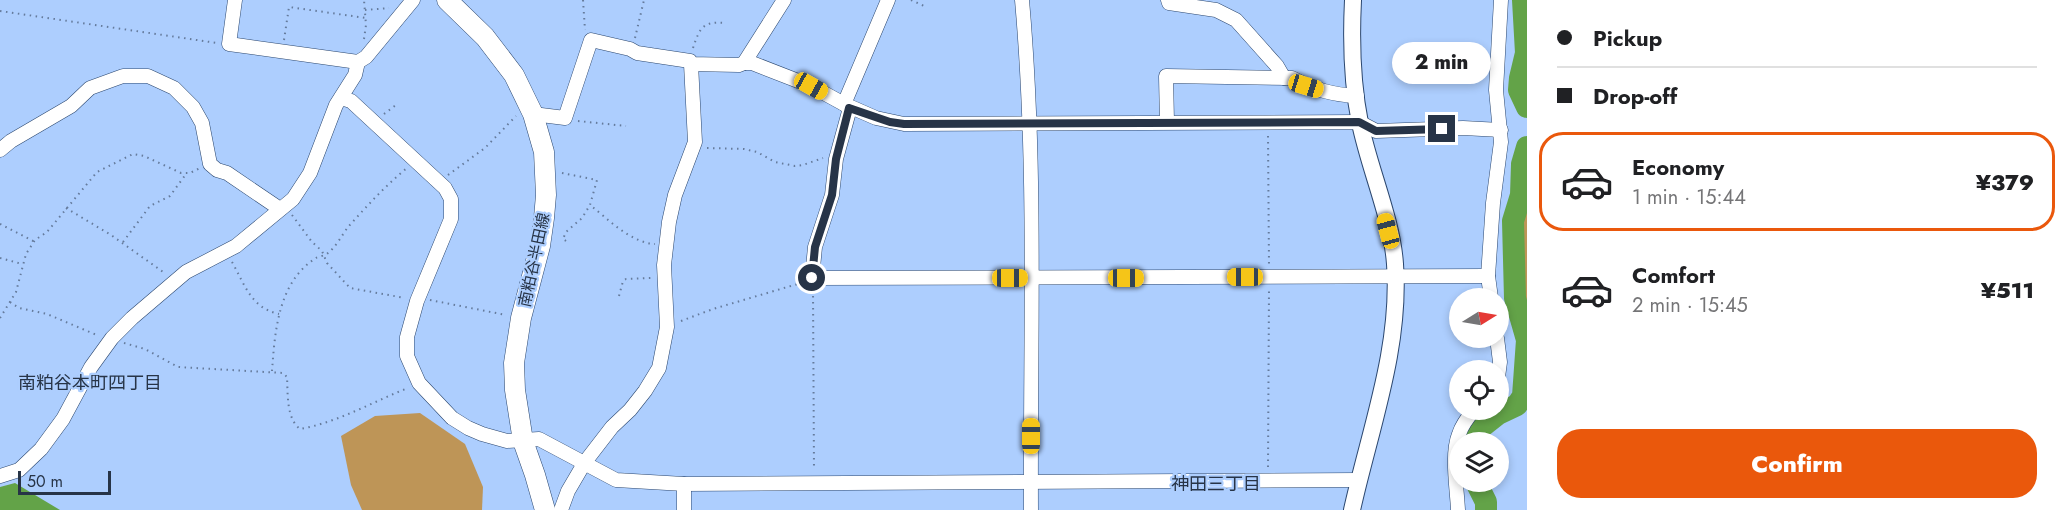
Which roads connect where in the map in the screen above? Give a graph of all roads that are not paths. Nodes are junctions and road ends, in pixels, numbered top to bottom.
1 (235, 0) edge
2 (447, 0) edge
3 (784, 0) edge
4 (888, 0) edge
5 (1022, 0) edge
6 (1168, 0) edge
7 (1353, 0) edge
8 (1501, 0) edge
9 (409, 5) edge
10 (359, 61) junction
11 (691, 63) junction
12 (744, 63) junction
13 (1284, 78) junction
14 (1357, 96) junction
15 (342, 98) junction
16 (847, 106) junction
17 (531, 110) junction
18 (1167, 122) junction
19 (1359, 122) junction
20 (1029, 123) junction
21 (1501, 130) junction
22 (0, 150) edge
23 (282, 207) junction
24 (1488, 276) junction
25 (1395, 277) junction
26 (1032, 278) junction
27 (1490, 288) edge
28 (1466, 420) edge
29 (523, 441) junction
30 (585, 462) junction
31 (0, 476) edge
32 (1359, 480) junction
33 (1031, 481) junction
34 (684, 484) junction
35 (545, 510) edge
36 (561, 510) edge
37 (684, 510) edge
38 (1031, 510) edge
39 (1352, 510) edge
40 (1458, 510) edge

1 - 10 street
2 - 17 main road, 南粕谷半田線
3 - 12 street
4 - 16 street
5 - 20 street
6 - 13 street
7 - 14 street
8 - 21 street
9 - 10 street
10 - 15 street
11 - 12 street
11 - 17 street
11 - 30 street
12 - 16 street
13 - 14 street
13 - 18 street
14 - 19 street
15 - 23 street
15 - 29 street
16 - 20 street
16 - 26 street
17 - 29 main road, 南粕谷半田線
18 - 19 street
18 - 20 street
19 - 21 street
19 - 25 street
20 - 26 street
21 - 24 street
22 - 23 street
23 - 31 street
24 - 25 street
24 - 27 street
25 - 26 street
25 - 32 street
26 - 33 street
28 - 40 street
29 - 30 street
29 - 35 main road, 南粕谷半田線
30 - 34 street
30 - 36 street
32 - 33 street
32 - 39 street
33 - 34 street
33 - 38 street
34 - 37 street

